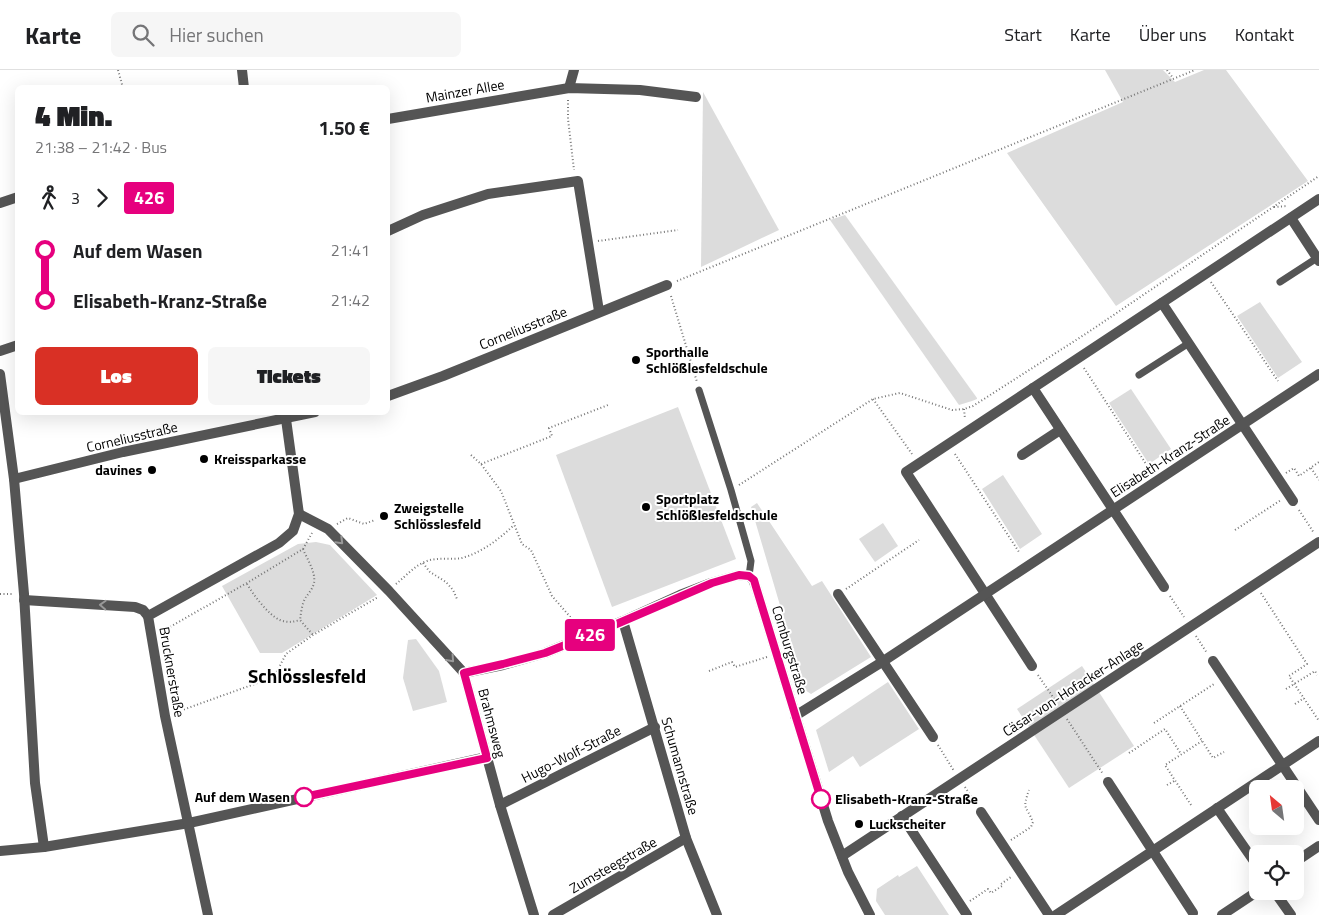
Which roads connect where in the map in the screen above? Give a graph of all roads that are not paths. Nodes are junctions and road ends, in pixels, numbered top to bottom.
1 (242, 70) edge
2 (574, 70) edge
3 (244, 85) edge
4 (568, 88) junction
5 (696, 96) dead end
6 (390, 119) edge
7 (15, 198) edge
8 (1319, 199) edge
9 (0, 203) edge
10 (1291, 218) junction
11 (390, 230) edge
12 (1318, 259) edge
13 (1280, 282) dead end
14 (667, 285) road end
15 (1162, 303) junction
16 (600, 312) junction
17 (1189, 343) junction
18 (15, 346) edge
19 (0, 350) edge
20 (0, 374) edge
21 (1319, 374) edge
22 (1139, 375) dead end
23 (1033, 388) junction
24 (699, 390) road end
25 (390, 395) edge
26 (285, 416) edge
27 (1243, 424) junction
28 (1060, 430) junction
29 (1022, 455) dead end
30 (14, 479) junction
31 (1291, 498) road end
32 (1113, 510) junction
33 (300, 514) junction
34 (1316, 538) edge
35 (749, 576) junction
36 (1164, 587) road end
37 (838, 594) road end
38 (985, 594) junction
39 (24, 600) junction
40 (148, 616) junction
41 (623, 621) junction
42 (1213, 661) road end
43 (882, 662) junction
44 (1032, 666) road end
45 (464, 673) junction
46 (795, 716) junction
47 (655, 727) junction
48 (933, 737) road end
49 (1319, 741) edge
50 (487, 758) junction
51 (1282, 765) junction
52 (1108, 782) road end
53 (500, 805) junction
54 (1217, 808) junction
55 (981, 812) road end
56 (902, 816) junction
57 (1319, 820) edge
58 (189, 823) junction
59 (686, 838) junction
60 (1319, 846) edge
61 (44, 847) junction
62 (1153, 850) junction
63 (0, 851) edge
64 (1249, 854) edge
65 (842, 856) junction
66 (1304, 856) edge
67 (1249, 897) edge
68 (1280, 900) edge
69 (964, 911) edge
70 (1193, 913) dead end
71 (208, 915) edge
72 (534, 915) edge
73 (553, 915) edge
74 (717, 915) edge
75 (870, 915) edge
76 (1049, 915) edge
77 (1056, 915) edge
78 (1222, 915) edge
79 (1291, 915) edge

1 - 3 street
2 - 4 street
4 - 5 street, Mainzer Allee
4 - 6 street, Mainzer Allee
7 - 9 street
8 - 10 street
10 - 12 street
10 - 15 street
11 - 16 street
12 - 13 lane
14 - 16 street, Corneliusstraße
15 - 17 street, Elisabeth-Kranz-Straße
15 - 23 street
16 - 25 street, Corneliusstraße
17 - 22 lane
17 - 27 street, Elisabeth-Kranz-Straße
18 - 19 street
20 - 30 street
21 - 27 street, Elisabeth-Kranz-Straße
23 - 28 street, Elisabeth-Kranz-Straße
23 - 38 street
24 - 35 lane, Comburgstraße
26 - 30 street, Corneliusstraße
26 - 33 street
27 - 31 street, Elisabeth-Kranz-Straße
27 - 32 street, Elisabeth-Kranz-Straße
28 - 29 street
28 - 32 street, Elisabeth-Kranz-Straße
30 - 39 street
32 - 36 street, Elisabeth-Kranz-Straße
32 - 38 street, Elisabeth-Kranz-Straße
33 - 40 street, Brucknerstraße
33 -> 45 street, Brahmsweg
34 - 56 street, Cäsar-von-Hofacker-Anlage
35 - 41 street
35 - 46 street, Comburgstraße
37 - 43 street
38 - 43 street, Elisabeth-Kranz-Straße
38 - 44 street
40 -> 39 street
39 - 61 street
40 - 58 street, Brucknerstraße
41 - 45 street
41 - 47 street, Schumannstraße
42 - 51 street
43 - 46 street, Elisabeth-Kranz-Straße
43 - 48 street
45 - 50 street, Brahmsweg
46 - 65 street, Comburgstraße
47 - 53 street, Hugo-Wolf-Straße
47 - 59 street, Schumannstraße
49 - 51 street
50 - 53 street, Brahmsweg
50 - 58 street
51 - 54 street
51 - 57 street
52 - 62 street
53 - 72 street, Brahmsweg
54 - 62 street
54 - 64 street
55 - 76 street
56 - 65 street, Cäsar-von-Hofacker-Anlage
56 - 69 street
58 - 61 street
58 - 71 street, Brucknerstraße
59 - 73 street, Zumsteegstraße
59 - 74 street, Schumannstraße
60 - 66 street
61 - 63 street
62 - 70 street
62 - 77 street
65 - 75 street, Comburgstraße
67 - 78 street
68 - 79 street

